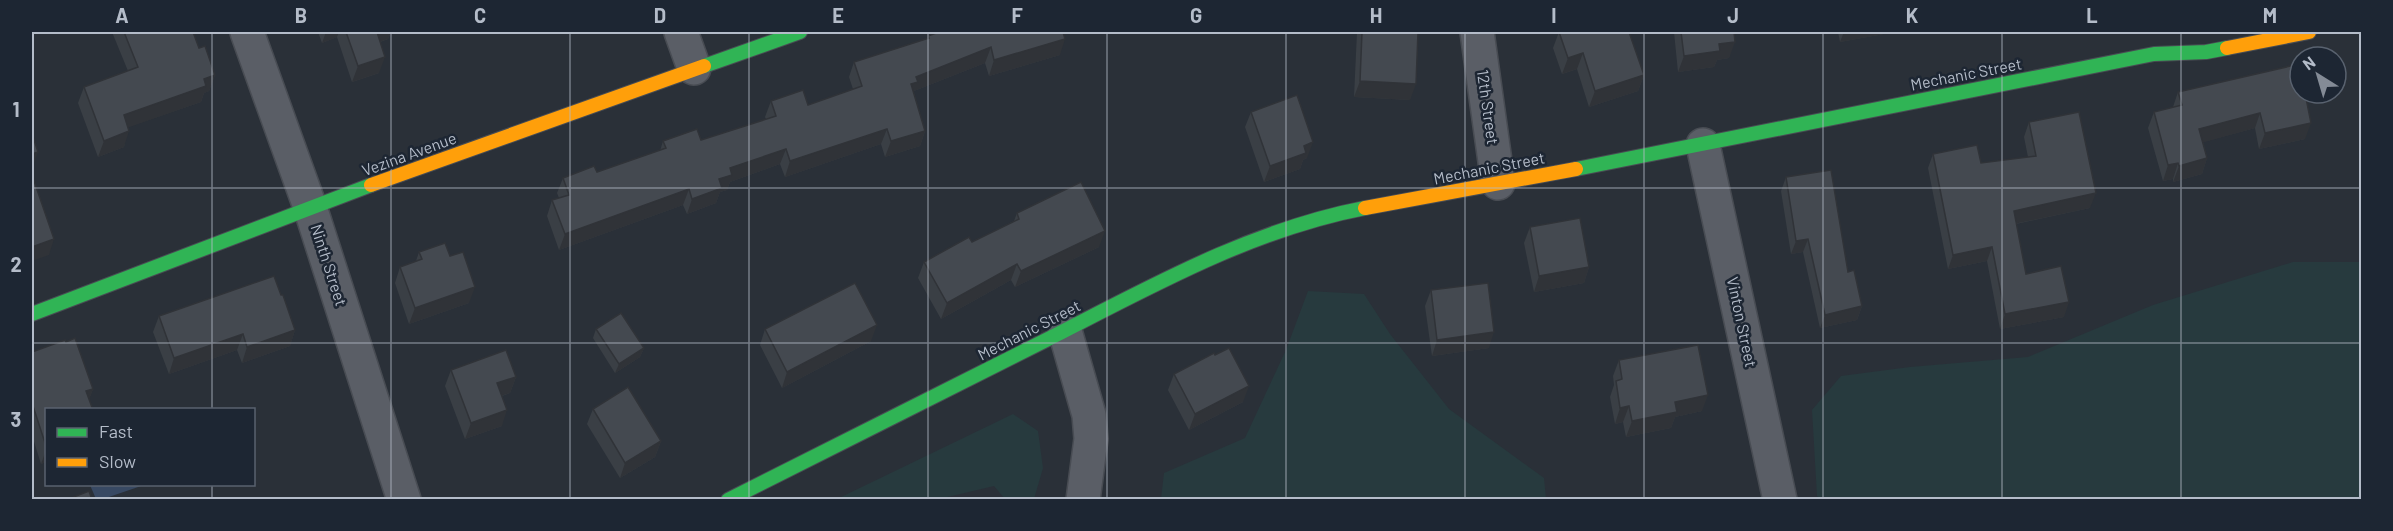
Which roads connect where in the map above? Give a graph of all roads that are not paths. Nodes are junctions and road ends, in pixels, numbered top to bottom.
1 (247, 32) edge
2 (681, 32) edge
3 (800, 32) edge
4 (1477, 32) edge
5 (2309, 32) edge
6 (2184, 40) dead end
7 (2154, 54) junction
8 (694, 68) junction
9 (1703, 144) junction
10 (1498, 183) junction
11 (310, 207) junction
12 (32, 314) edge
13 (1065, 331) junction
14 (404, 500) edge
15 (728, 500) edge
16 (1083, 500) edge
17 (1780, 500) edge

1 - 11 street, Ninth Street
2 - 8 street
3 - 8 main road, Vezina Avenue
4 - 10 street, 12th Street
5 - 7 main road, Mechanic Street
6 - 7 main road
7 - 9 main road, Mechanic Street
8 - 11 main road, Vezina Avenue
9 - 10 main road, Mechanic Street
9 - 17 street, Vinton Street
10 - 13 main road, Mechanic Street
11 - 12 main road, Vezina Avenue
11 - 14 street, Ninth Street
13 - 15 main road, Mechanic Street
13 - 16 street

